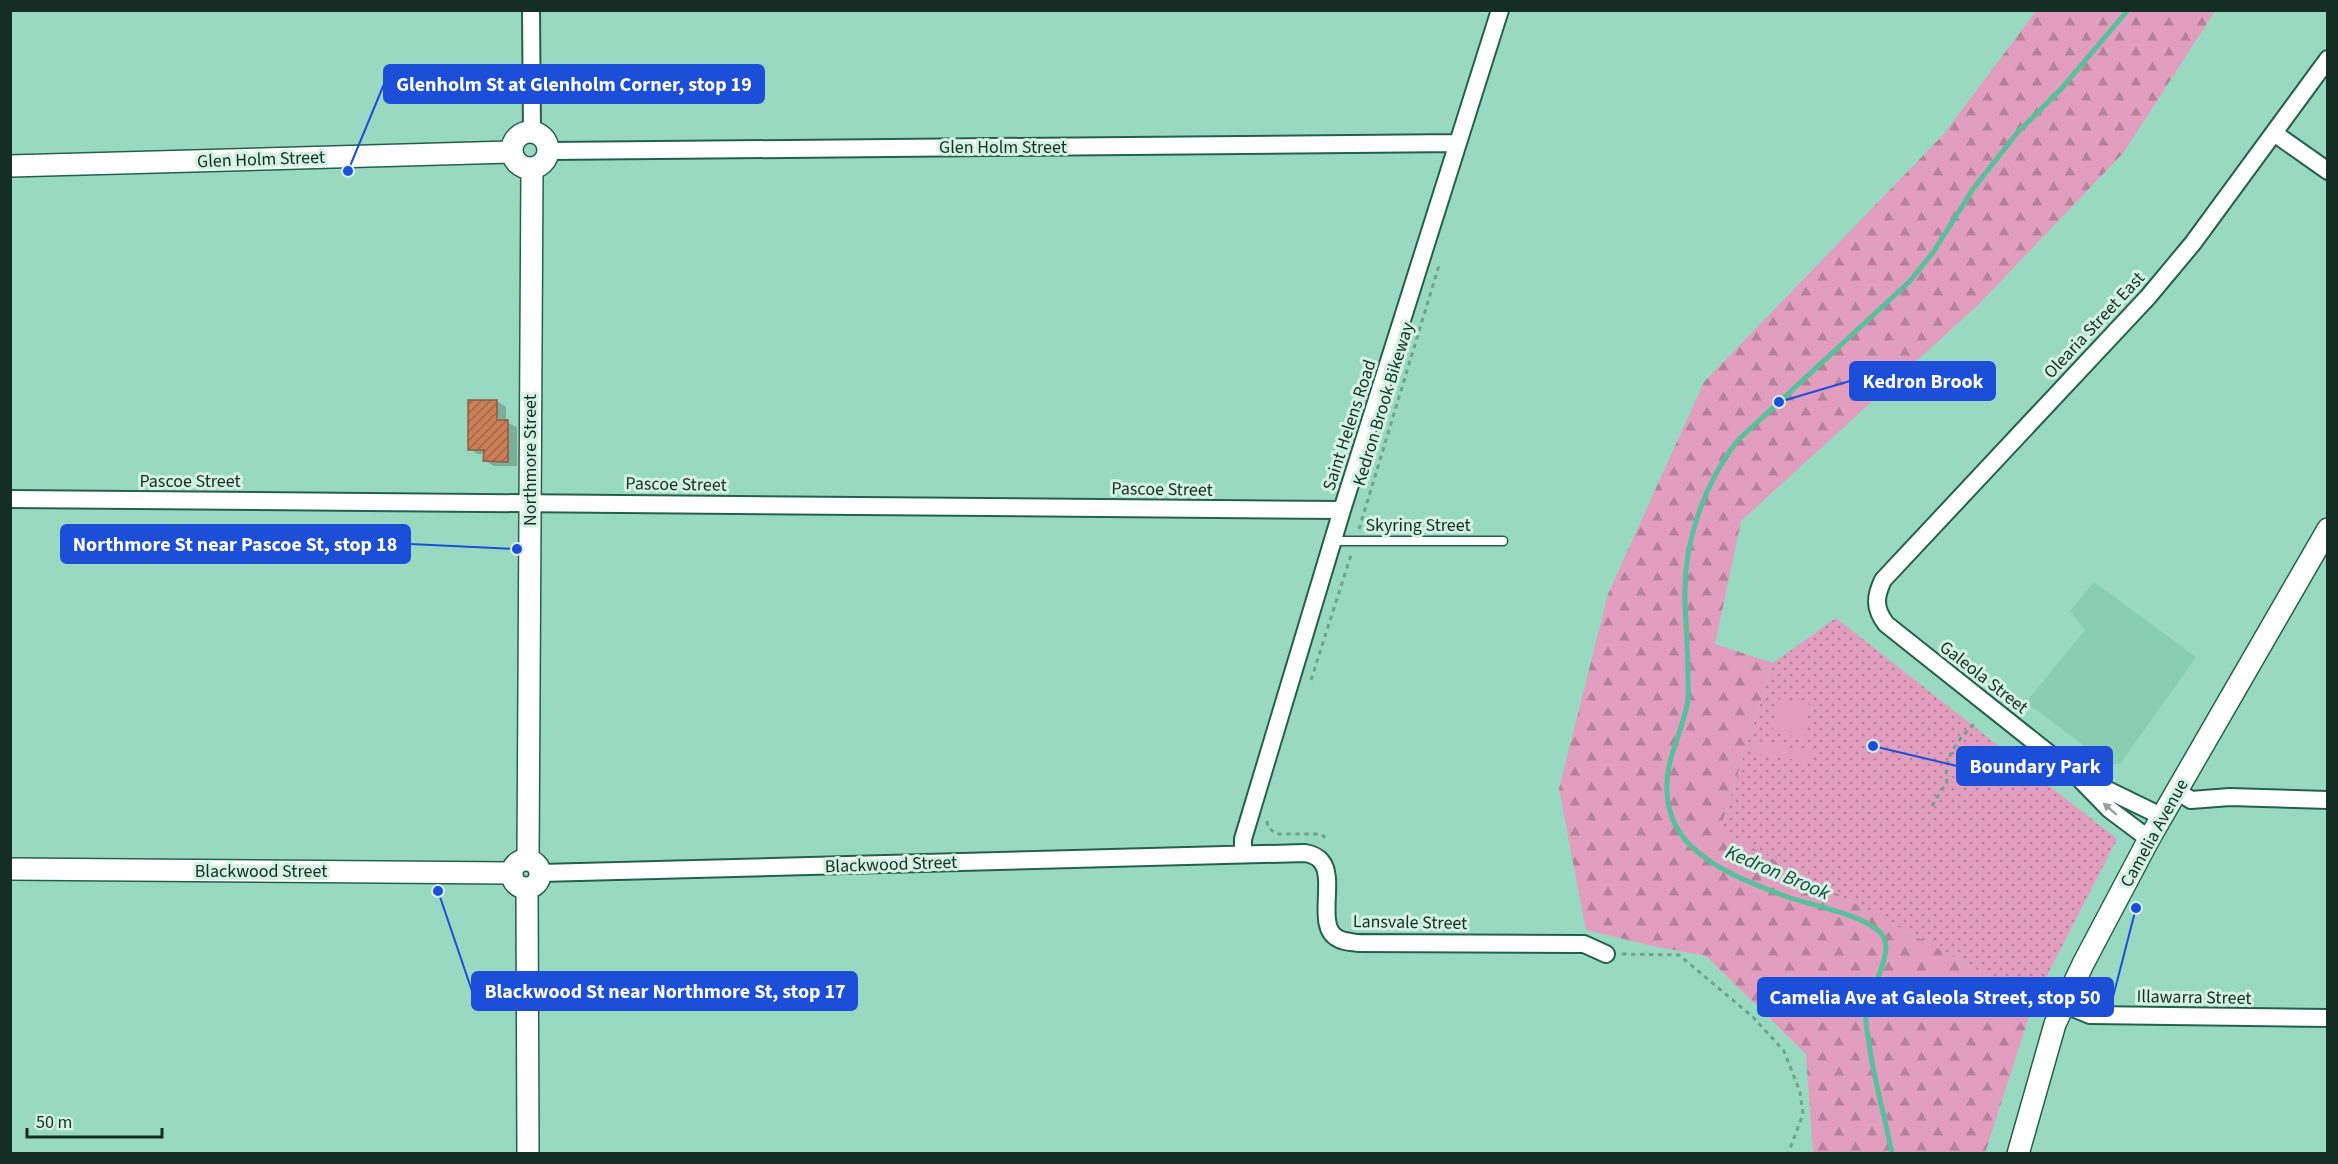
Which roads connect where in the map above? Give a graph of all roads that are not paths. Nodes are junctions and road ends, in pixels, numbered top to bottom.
1 (531, 10) edge
2 (1500, 10) edge
3 (2328, 59) edge
4 (531, 132) junction
5 (2274, 133) junction
6 (1458, 144) junction
7 (549, 151) junction
8 (512, 152) junction
9 (10, 166) edge
10 (532, 169) junction
11 (2328, 171) edge
12 (10, 499) edge
13 (530, 502) junction
14 (1342, 510) junction
15 (2328, 529) edge
16 (1334, 540) junction
17 (1503, 542) dead end
18 (1876, 604) joint
19 (2076, 775) junction
20 (2177, 791) junction
21 (2328, 800) edge
22 (2163, 817) junction
23 (2149, 839) junction
24 (1243, 854) junction
25 (10, 869) edge
26 (527, 874) junction
27 (1606, 954) road end
28 (2063, 1004) junction
29 (2328, 1018) edge
30 (528, 1154) edge
31 (2018, 1154) edge

1 - 4 street
2 - 6 street, Saint Helens Road
3 - 5 street, Olearia Street East
4 - 7 street
4 - 8 street
5 - 11 street
5 - 18 street, Olearia Street East
6 - 7 street, Glen Holm Street
6 - 14 street, Saint Helens Road
7 - 10 street
8 - 9 street, Glen Holm Street
8 - 10 street
10 - 13 street, Northmore Street
12 - 13 street, Pascoe Street
13 - 14 street, Pascoe Street
13 - 26 street, Northmore Street
14 - 16 street, Saint Helens Road
15 - 20 street, Camelia Avenue
16 - 17 lane, Skyring Street
16 - 24 street, Saint Helens Road
18 - 19 street, Galeola Street
19 - 22 street, Galeola Street
23 -> 19 street, Galeola Street
20 - 21 street
20 - 22 street, Camelia Avenue
22 - 23 street, Camelia Avenue
23 - 28 street, Camelia Avenue
24 - 26 street, Blackwood Street
24 - 27 street, Lansvale Street
25 - 26 street, Blackwood Street
26 - 30 street, Northmore Street
28 - 29 street, Illawarra Street
28 - 31 street, Camelia Avenue

